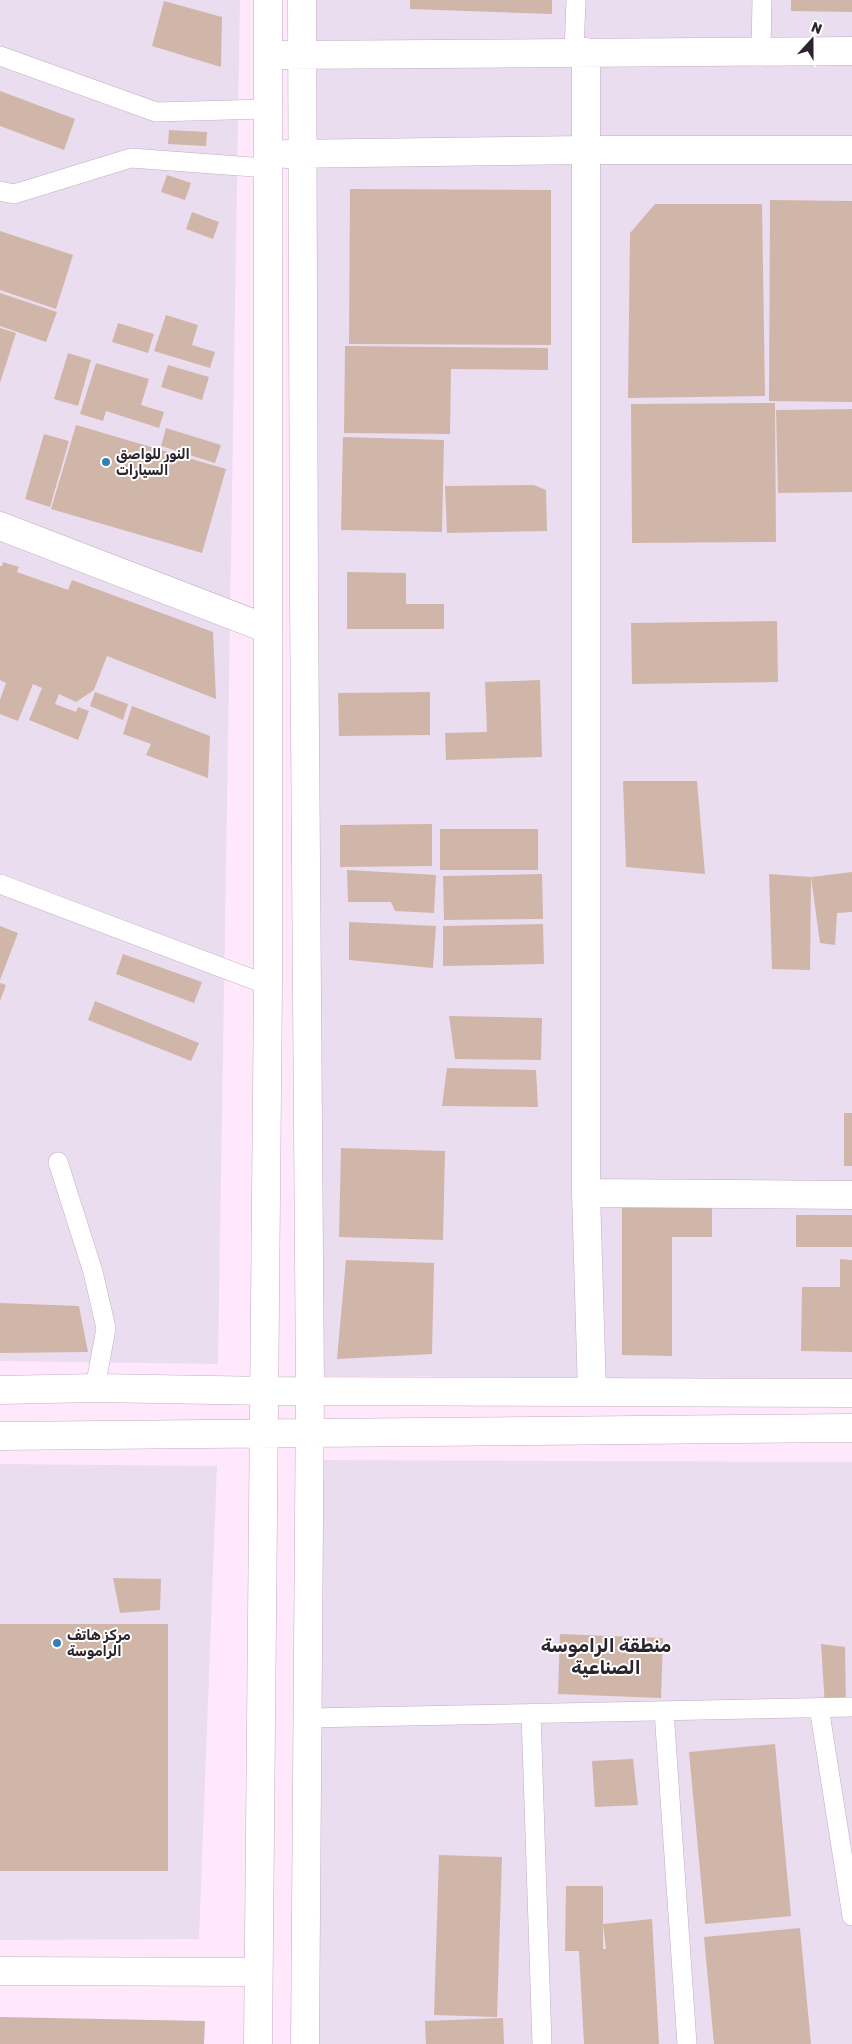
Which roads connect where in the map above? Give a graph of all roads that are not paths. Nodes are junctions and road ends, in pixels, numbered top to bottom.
1 (268, 0) edge
2 (302, 0) edge
3 (576, 0) edge
4 (762, 0) edge
5 (761, 51) junction
6 (852, 51) edge
7 (580, 52) junction
8 (268, 55) junction
9 (301, 55) junction
10 (0, 56) edge
11 (267, 109) junction
12 (586, 150) junction
13 (852, 150) edge
14 (303, 154) junction
15 (267, 161) junction
16 (0, 191) edge
17 (0, 526) edge
18 (268, 629) junction
19 (0, 884) edge
20 (268, 985) junction
21 (58, 1162) dead end
22 (586, 1193) junction
23 (852, 1196) edge
24 (95, 1388) junction
25 (0, 1390) edge
26 (310, 1390) junction
27 (264, 1391) junction
28 (592, 1392) junction
29 (852, 1393) edge
30 (852, 1428) edge
31 (310, 1432) junction
32 (263, 1434) junction
33 (0, 1436) edge
34 (852, 1707) edge
35 (819, 1708) junction
36 (664, 1711) junction
37 (531, 1713) junction
38 (308, 1718) junction
39 (852, 1916) edge
40 (0, 1971) edge
41 (258, 1972) junction
42 (258, 2044) edge
43 (306, 2044) edge
44 (542, 2044) edge
45 (687, 2044) edge

1 - 8 street
2 - 9 street
3 - 7 lane
4 - 5 lane
5 - 6 street
5 - 7 street
7 - 9 street
7 - 12 street
8 - 9 street
8 - 11 street
9 - 14 street
10 - 11 lane
11 - 15 street
12 - 13 street
12 - 14 street
12 - 22 street
14 - 15 street
14 - 26 street
15 - 16 lane
15 - 18 street
17 - 18 street
18 - 20 street
19 - 20 lane
20 - 27 street
21 - 24 lane
22 - 23 street
22 - 28 street
24 - 25 street
24 - 27 street
26 - 27 street
26 - 28 street
26 - 31 street
27 - 32 street
28 - 29 street
30 - 31 street
31 - 32 street
31 - 38 street
32 - 33 street
32 - 41 street
34 - 35 lane
35 - 36 lane
35 - 39 lane
36 - 37 lane
36 - 45 lane
37 - 38 lane
37 - 44 lane
38 - 43 street
40 - 41 street
41 - 42 street

